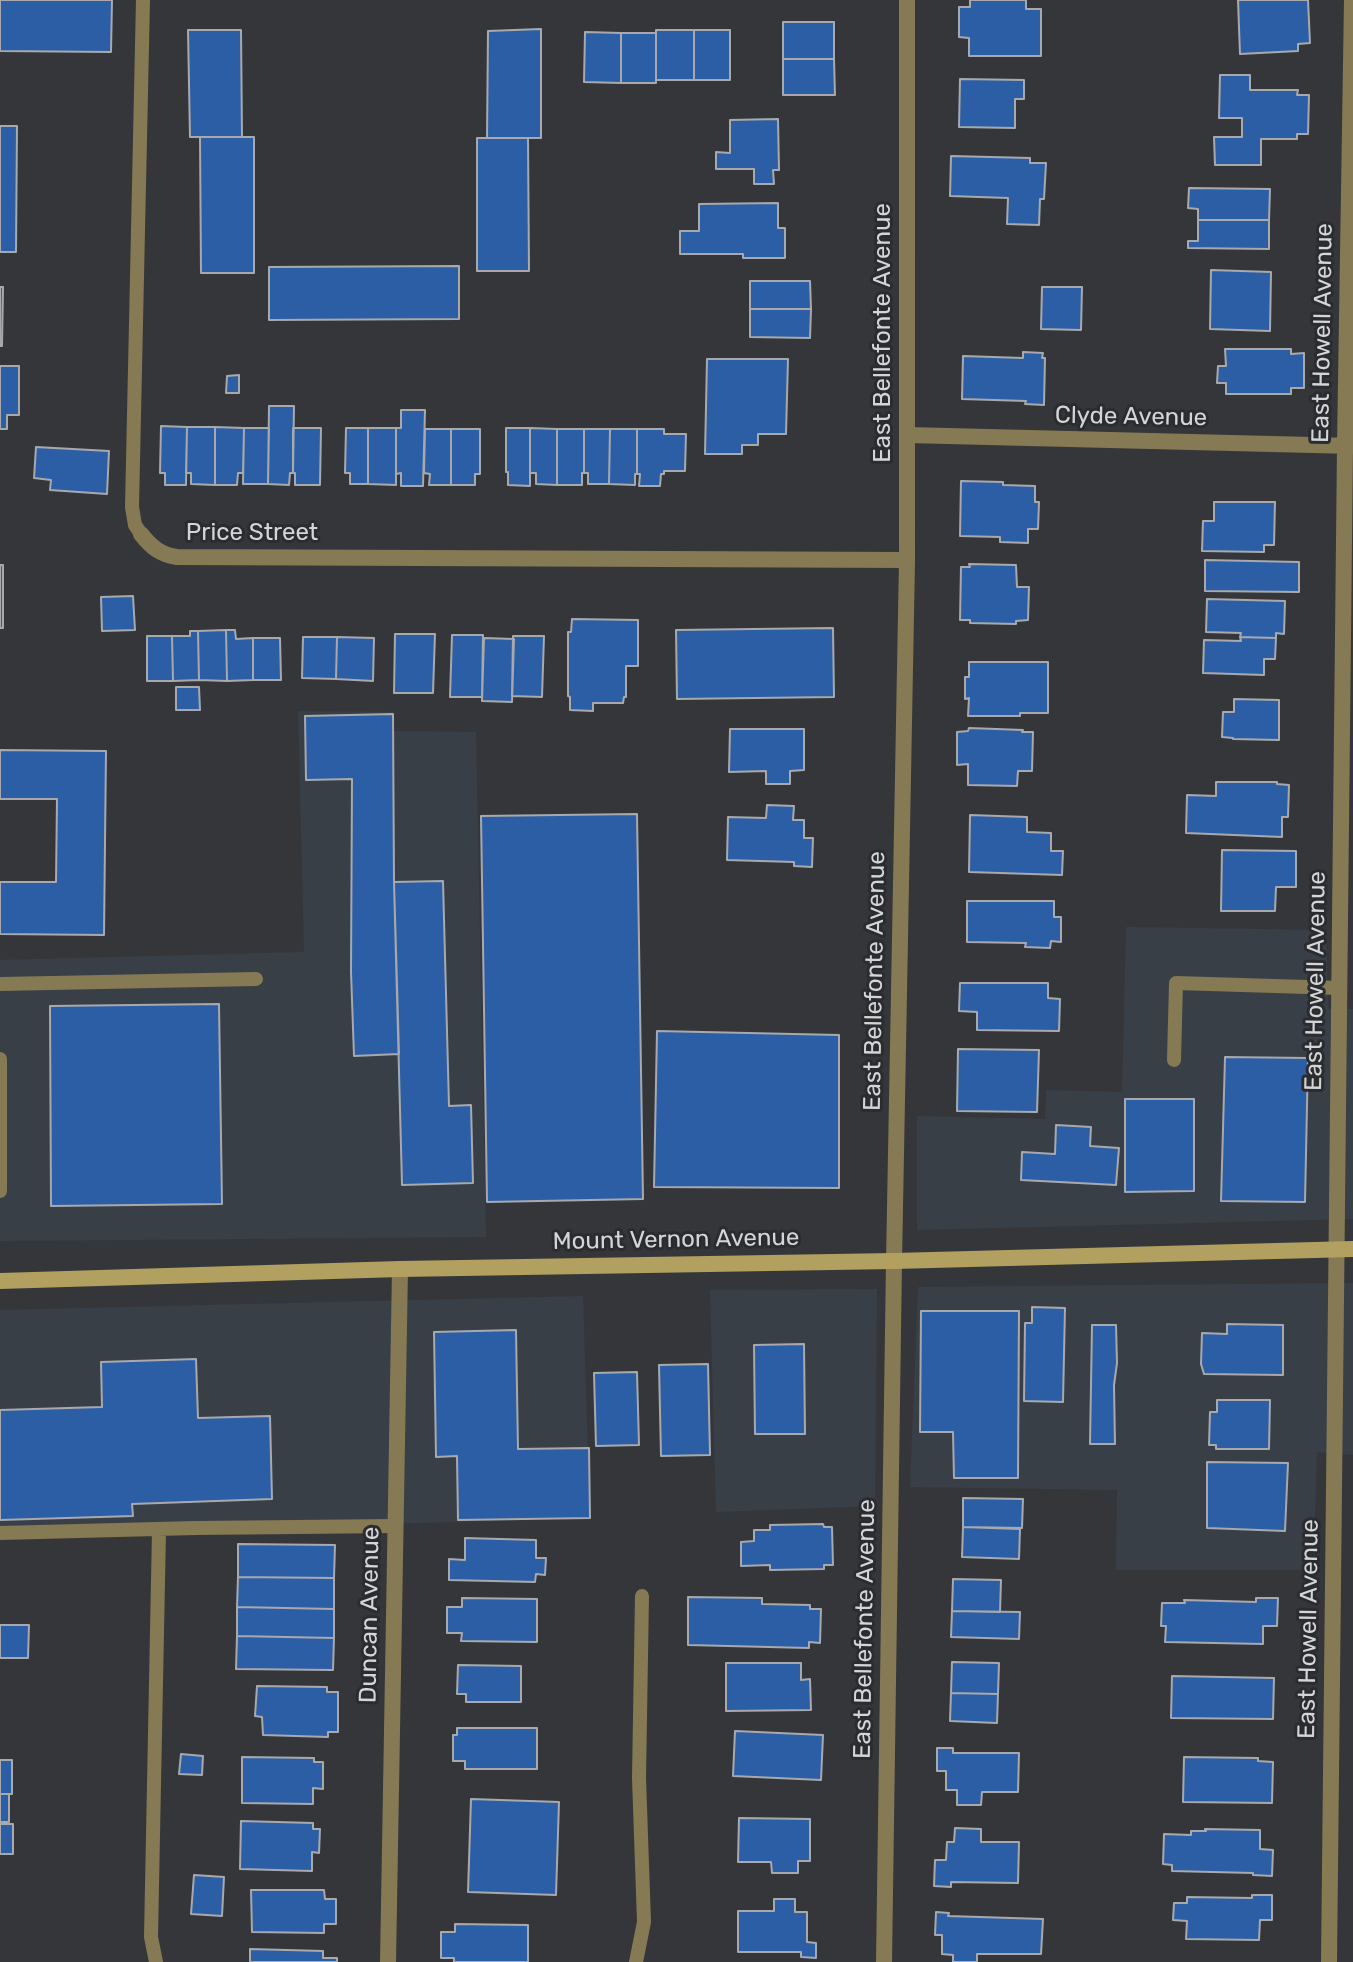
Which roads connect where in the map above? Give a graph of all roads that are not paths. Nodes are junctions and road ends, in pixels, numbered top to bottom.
1 (143, 0) edge
2 (907, 0) edge
3 (1352, 0) edge
4 (907, 435) junction
5 (1349, 446) edge
6 (141, 534) joint
7 (907, 560) junction
8 (256, 979) dead end
9 (0, 984) edge
10 (1340, 988) junction
11 (0, 1059) edge
12 (1174, 1060) dead end
13 (0, 1191) edge
14 (1345, 1249) edge
15 (894, 1261) junction
16 (400, 1269) junction
17 (0, 1281) edge
18 (395, 1526) junction
19 (159, 1530) junction
20 (0, 1533) edge
21 (642, 1596) dead end
22 (156, 1962) edge
23 (388, 1962) edge
24 (636, 1962) edge
25 (884, 1962) edge
26 (1329, 1962) edge

1 - 6 lane, Price Street
2 - 4 street, East Bellefonte Avenue
3 - 5 street, East Howell Avenue
4 - 5 street, Clyde Avenue
4 - 7 street, East Bellefonte Avenue
5 - 10 street, East Howell Avenue
6 - 7 street, Price Street
7 - 15 street, East Bellefonte Avenue
8 - 9 lane
10 - 12 lane
10 - 14 street, East Howell Avenue
11 - 13 lane
14 - 15 main road, Mount Vernon Avenue
14 - 26 street, East Howell Avenue
15 - 16 main road, Mount Vernon Avenue
15 - 25 street, East Bellefonte Avenue
16 - 17 main road, Mount Vernon Avenue
16 - 18 street, Duncan Avenue
18 - 19 lane
18 - 23 street, Duncan Avenue
19 - 20 lane
19 - 22 lane
21 - 24 lane

